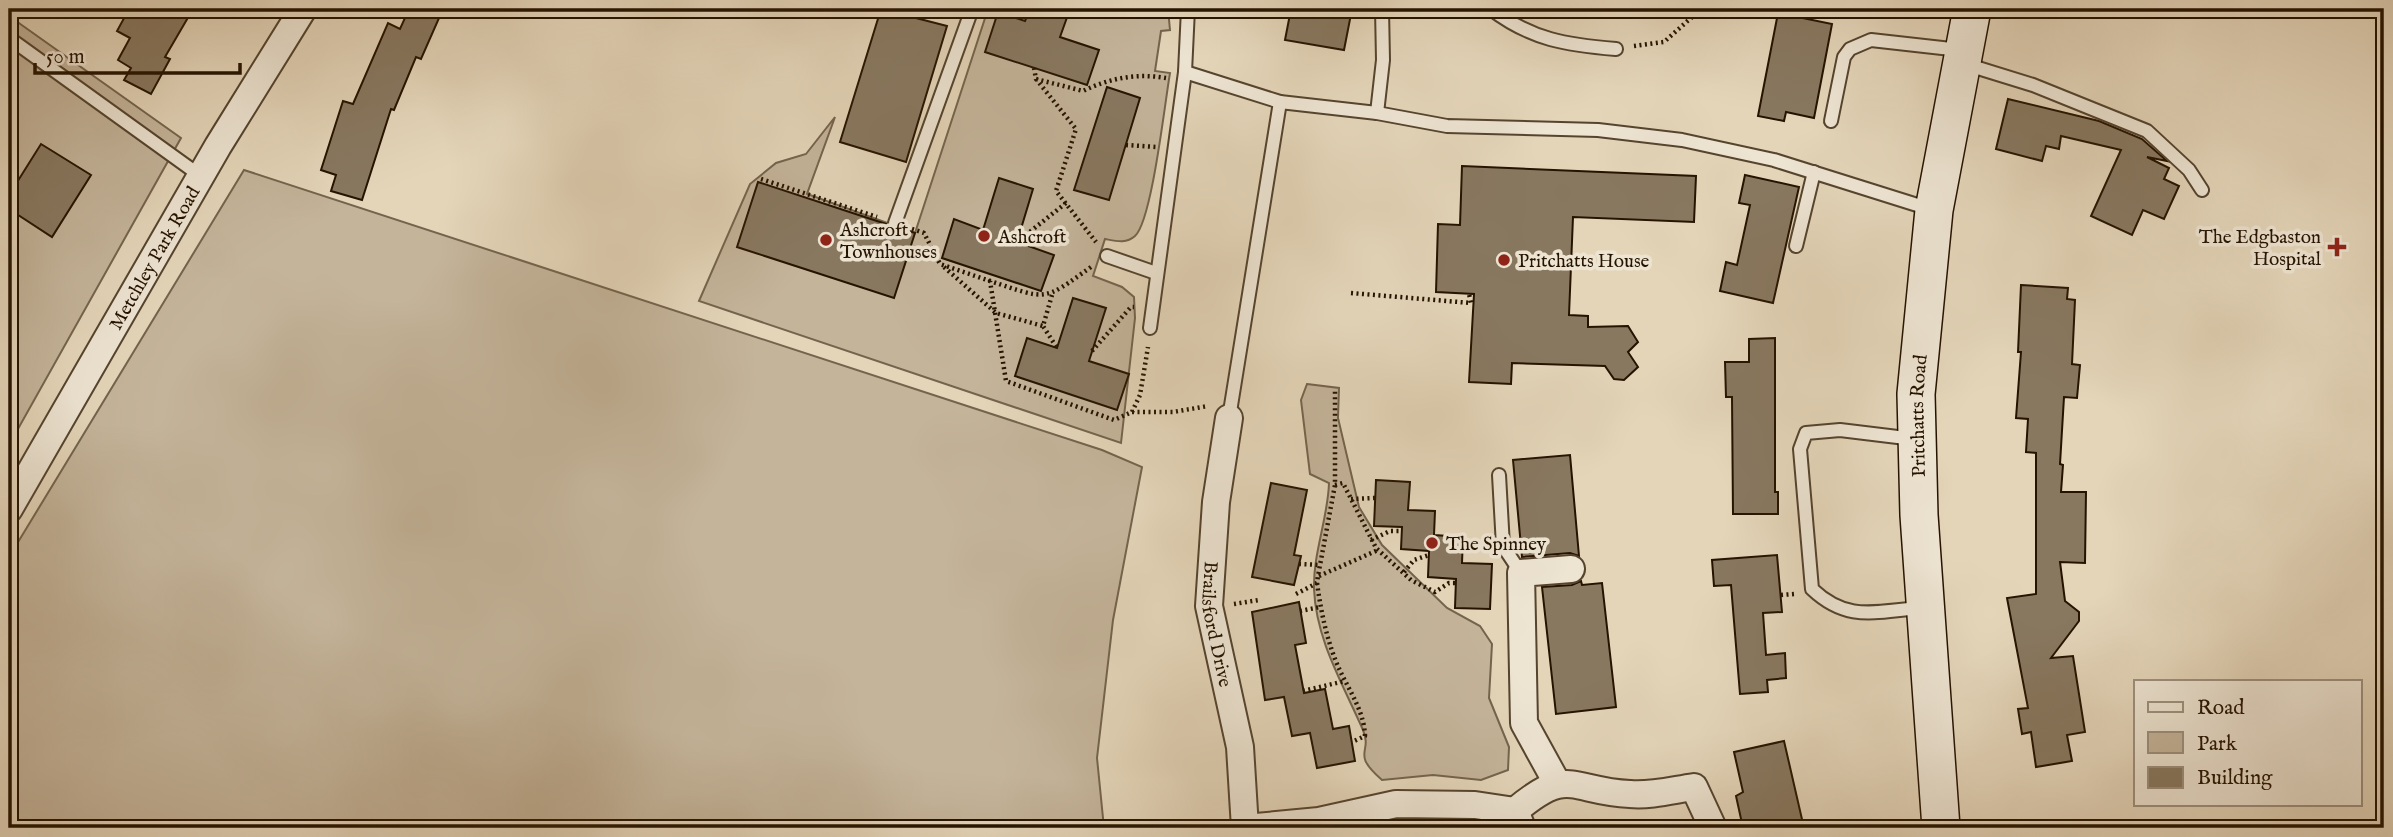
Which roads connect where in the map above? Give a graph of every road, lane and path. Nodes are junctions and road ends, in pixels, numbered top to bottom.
1 (303, 9) edge
2 (972, 9) edge
3 (1188, 9) edge
4 (1382, 9) edge
5 (1491, 9) edge
6 (1701, 9) edge
7 (1972, 9) edge
8 (9, 38) edge
9 (1616, 49) joint
10 (1963, 57) junction
11 (1034, 68) dead end
12 (1185, 77) junction
13 (1036, 79) junction
14 (1280, 102) junction
15 (1377, 113) junction
16 (1831, 121) dead end
17 (1126, 145) dead end
18 (1173, 148) junction
19 (1814, 172) junction
20 (202, 177) junction
21 (2202, 190) dead end
22 (1066, 203) junction
23 (1934, 210) junction
24 (895, 223) dead end
25 (1017, 242) dead end
26 (1796, 246) dead end
27 (1107, 256) junction
28 (940, 264) dead end
29 (1156, 273) junction
30 (1351, 293) dead end
31 (1469, 294) dead end
32 (1052, 295) junction
33 (1152, 310) junction
34 (996, 313) junction
35 (1043, 326) junction
36 (1150, 328) joint
37 (1057, 348) dead end
38 (1093, 351) dead end
39 (1335, 391) dead end
40 (1231, 409) junction
41 (1132, 412) junction
42 (1917, 440) junction
43 (1499, 475) dead end
44 (1335, 485) junction
45 (1375, 498) dead end
46 (1351, 499) junction
47 (9, 509) edge
48 (1402, 531) dead end
49 (1371, 540) junction
50 (1378, 550) junction
51 (1429, 555) dead end
52 (1299, 564) dead end
53 (1320, 565) junction
54 (1571, 569) dead end
55 (1404, 572) junction
56 (1521, 573) junction
57 (1317, 579) junction
58 (1456, 583) dead end
59 (1296, 594) dead end
60 (1259, 600) dead end
61 (1228, 605) dead end
62 (1320, 607) junction
63 (1925, 607) junction
64 (1300, 611) dead end
65 (1345, 681) junction
66 (1303, 691) dead end
67 (1352, 742) dead end
68 (1557, 783) junction
69 (1519, 820) edge
70 (1302, 826) edge
71 (1245, 828) edge
72 (1713, 828) edge
73 (1941, 828) edge

1 - 20 street, Metchley Park Road
2 - 24 lane
3 - 12 lane
4 - 15 lane
5 - 9 lane
6 - 9 path
7 - 10 street, Pritchatts Road
8 - 20 lane
10 - 16 lane
10 - 21 lane
10 - 23 street, Pritchatts Road
11 - 13 path
12 - 13 path
12 - 14 lane
12 - 18 lane
13 - 22 path
14 - 15 lane
14 - 40 lane
15 - 19 lane
17 - 18 path
18 - 29 lane
19 - 23 lane
19 - 26 lane
20 - 47 street, Metchley Park Road
22 - 25 path
22 - 27 path
23 - 42 street, Pritchatts Road
27 - 29 lane
27 - 32 path
28 - 34 path
29 - 33 lane
30 - 31 path
32 - 34 path
32 - 35 path
33 - 36 lane
33 - 38 path
34 - 35 path
34 - 41 path
35 - 37 path
36 - 41 path
39 - 44 path
40 - 41 path
40 - 71 street, Brailsford Drive
42 - 63 street, Pritchatts Road
42 - 63 lane
43 - 56 lane
44 - 46 path
44 - 53 path
45 - 46 path
46 - 49 path
48 - 49 path
49 - 50 path
50 - 55 path
50 - 57 path
51 - 55 path
52 - 53 path
53 - 57 path
54 - 56 street
55 - 58 path
56 - 68 street
57 - 59 path
57 - 62 path
60 - 61 path
62 - 64 path
62 - 65 path
63 - 73 street, Pritchatts Road
65 - 66 path
65 - 67 path
68 - 69 street
68 - 72 street
69 - 70 street
70 - 71 street

